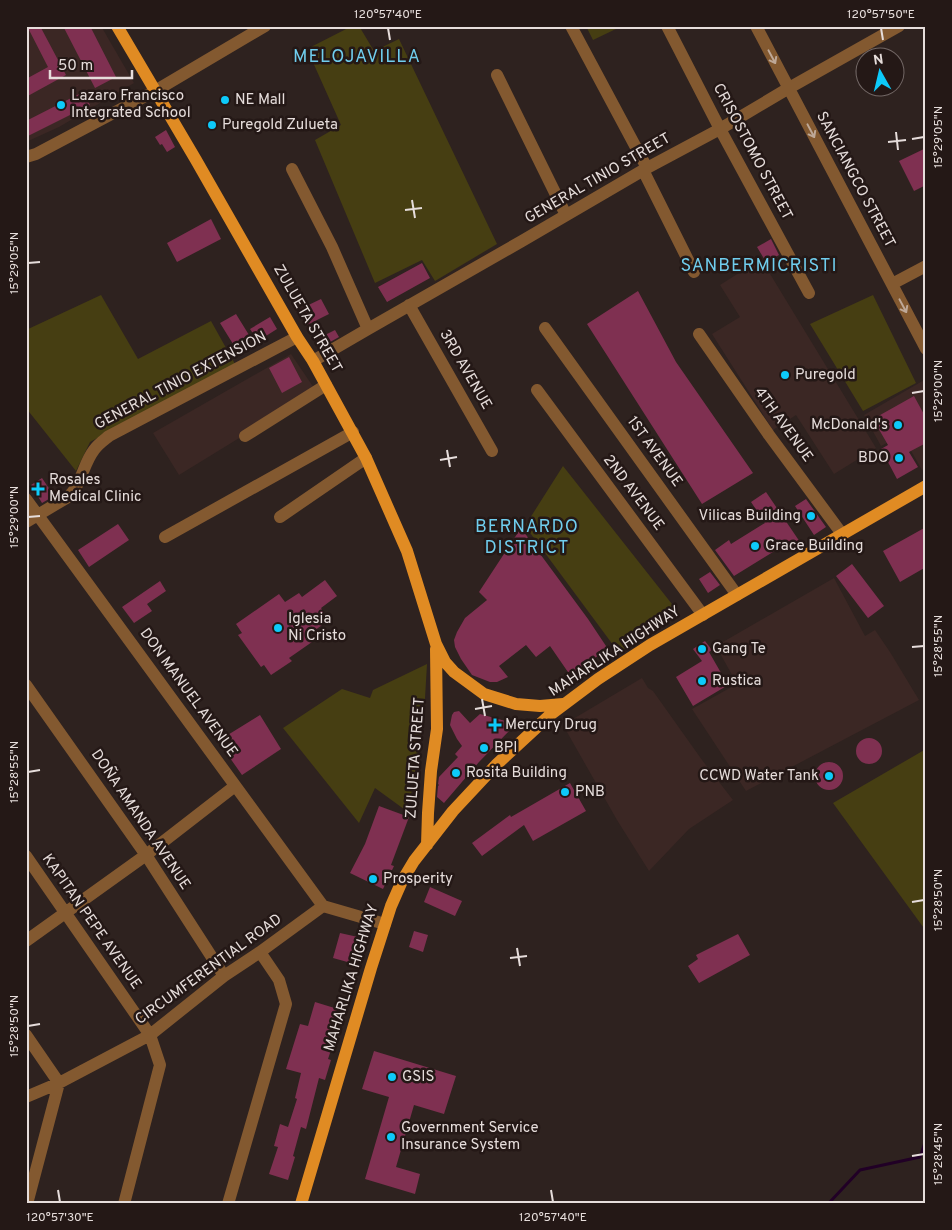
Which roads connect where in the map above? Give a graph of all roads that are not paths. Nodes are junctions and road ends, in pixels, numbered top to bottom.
1 (117, 26) edge
2 (265, 26) edge
3 (571, 26) edge
4 (667, 26) edge
5 (756, 26) edge
6 (899, 26) edge
7 (497, 75) dead end
8 (789, 88) junction
9 (156, 91) junction
10 (720, 129) junction
11 (26, 157) edge
12 (292, 169) dead end
13 (645, 169) junction
14 (566, 215) junction
15 (926, 266) edge
16 (694, 272) dead end
17 (892, 284) junction
18 (809, 292) dead end
19 (410, 305) junction
20 (545, 328) dead end
21 (368, 329) junction
22 (698, 334) dead end
23 (297, 337) junction
24 (926, 349) edge
25 (313, 361) junction
26 (326, 385) junction
27 (537, 390) dead end
28 (352, 432) junction
29 (245, 436) dead end
30 (492, 451) dead end
31 (366, 458) junction
32 (926, 486) edge
33 (26, 499) edge
34 (38, 515) junction
35 (280, 517) dead end
36 (26, 522) edge
37 (842, 534) junction
38 (165, 537) dead end
39 (737, 595) junction
40 (703, 615) junction
41 (436, 644) junction
42 (26, 685) edge
43 (563, 704) junction
44 (235, 786) junction
45 (427, 845) junction
46 (146, 855) junction
47 (26, 856) edge
48 (324, 906) junction
49 (66, 912) junction
50 (385, 924) junction
51 (26, 941) edge
52 (260, 952) junction
53 (224, 976) junction
54 (26, 1035) edge
55 (150, 1035) junction
56 (59, 1083) junction
57 (26, 1097) edge
58 (27, 1204) edge
59 (124, 1204) edge
60 (228, 1204) edge
61 (301, 1204) edge

1 - 9 main road, ZULUETA STREET
2 - 9 street
3 - 13 street
4 - 10 street, CRISOSTOMO STREET
5 -> 8 street, SANCIANGCO STREET
6 - 8 street, GENERAL TINIO STREET
7 - 14 street
8 - 10 street, GENERAL TINIO STREET
8 -> 17 street, SANCIANGCO STREET
9 - 11 street
9 - 23 main road, ZULUETA STREET
10 - 13 street, GENERAL TINIO STREET
10 - 18 street, CRISOSTOMO STREET
12 - 21 street
13 - 14 street, GENERAL TINIO STREET
13 - 16 street
14 - 19 street, GENERAL TINIO STREET
15 - 17 street
17 -> 24 street, SANCIANGCO STREET
19 - 21 street, GENERAL TINIO STREET
19 - 30 street, 3RD AVENUE
20 - 39 street, 1ST AVENUE
21 - 25 street, GENERAL TINIO STREET
22 - 37 street, 4TH AVENUE
23 - 25 main road, ZULUETA STREET
23 - 34 street, GENERAL TINIO EXTENSION
25 - 26 main road, ZULUETA STREET
26 - 28 main road, ZULUETA STREET
26 - 29 street
27 - 40 street, 2ND AVENUE
28 - 31 main road, ZULUETA STREET
28 - 38 street
31 - 35 street
31 - 41 main road, ZULUETA STREET
32 - 37 main road, MAHARLIKA HIGHWAY
33 - 34 street, DON MANUEL AVENUE
34 - 36 street, GENERAL TINIO EXTENSION
34 - 44 street, DON MANUEL AVENUE
37 - 39 main road, MAHARLIKA HIGHWAY
39 - 40 main road, MAHARLIKA HIGHWAY
40 - 43 main road, MAHARLIKA HIGHWAY
41 - 43 main road, ZULUETA STREET
41 - 45 main road, ZULUETA STREET
42 - 46 street, DOÑA AMANDA AVENUE
43 - 45 main road, MAHARLIKA HIGHWAY
44 - 46 street
44 - 48 street, DON MANUEL AVENUE
45 - 50 main road, MAHARLIKA HIGHWAY
46 - 49 street
46 - 53 street, DOÑA AMANDA AVENUE
47 - 49 street, KAPITAN PEPE AVENUE
48 - 50 street
48 - 52 street, CIRCUMFERENTIAL ROAD
49 - 51 street
49 - 55 street, KAPITAN PEPE AVENUE
50 - 61 main road, MAHARLIKA HIGHWAY
52 - 53 street, CIRCUMFERENTIAL ROAD
52 - 60 street
53 - 55 street, CIRCUMFERENTIAL ROAD
54 - 56 street
55 - 56 street, CIRCUMFERENTIAL ROAD
55 - 59 street, KAPITAN PEPE AVENUE
56 - 57 street, CIRCUMFERENTIAL ROAD
56 - 58 street

